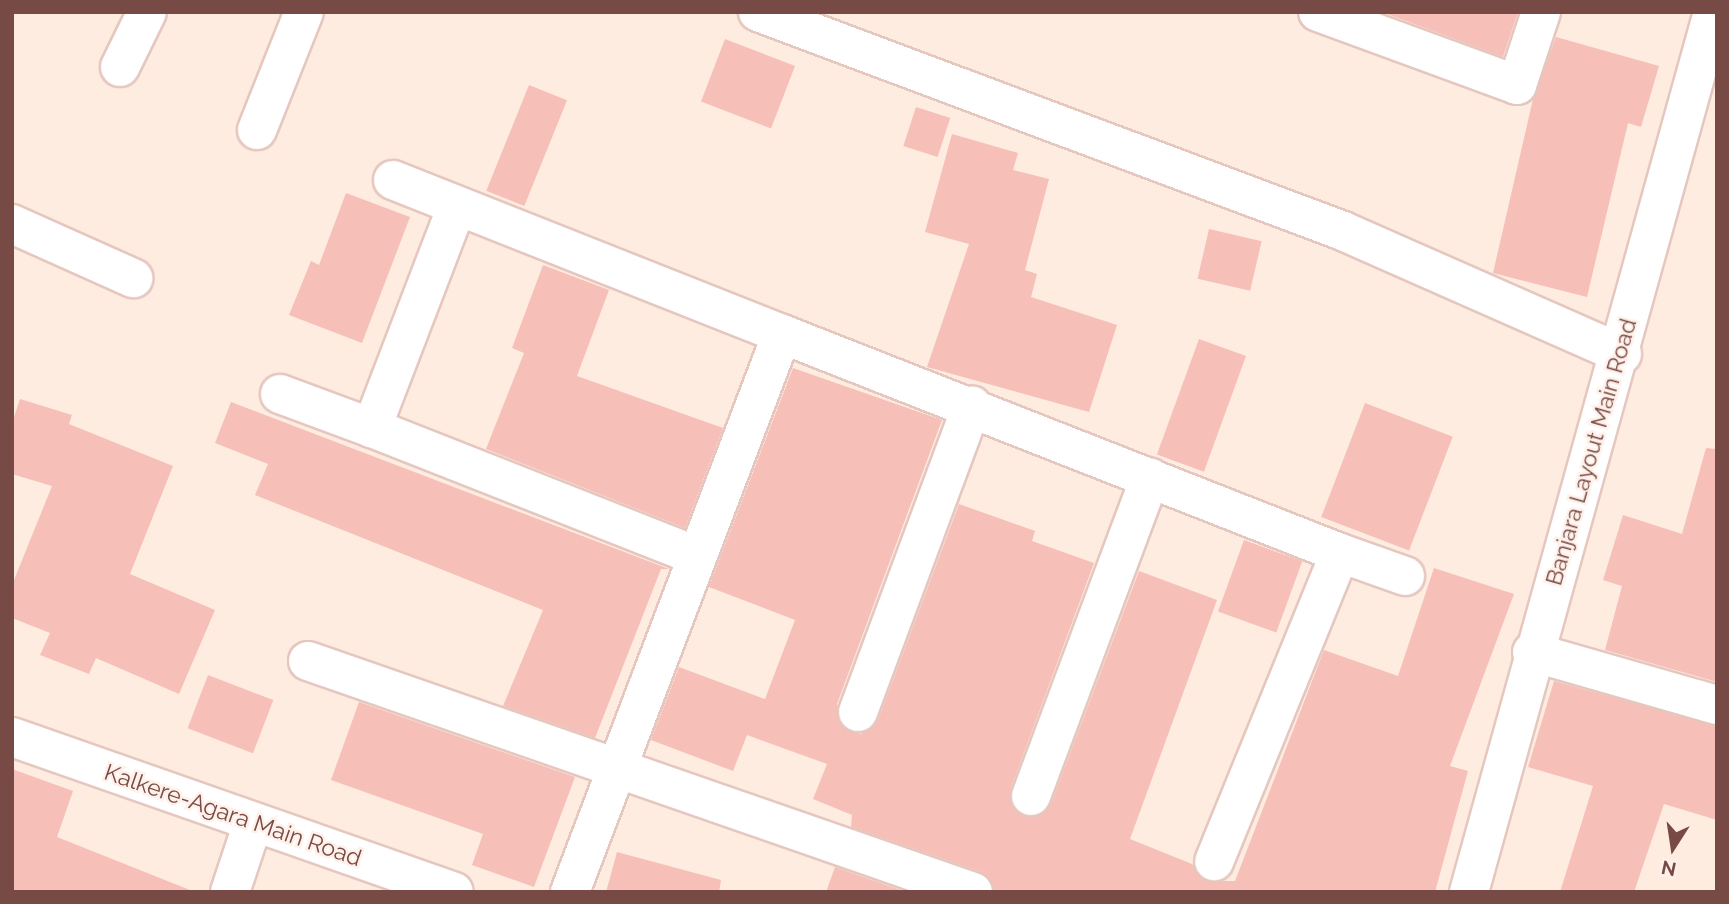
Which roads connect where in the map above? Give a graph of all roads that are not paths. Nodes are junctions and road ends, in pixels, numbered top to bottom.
1 (147, 12) edge
2 (304, 12) edge
3 (758, 12) edge
4 (1318, 12) edge
5 (1541, 12) edge
6 (1713, 12) edge
7 (121, 67) dead end
8 (257, 130) dead end
9 (393, 180) dead end
10 (457, 206) junction
11 (12, 224) edge
12 (133, 278) dead end
13 (782, 334) junction
14 (1622, 354) junction
15 (280, 394) dead end
16 (972, 406) junction
17 (372, 428) junction
18 (1150, 477) junction
19 (1340, 553) junction
20 (697, 556) junction
21 (1405, 576) dead end
22 (1532, 652) junction
23 (308, 661) dead end
24 (1717, 705) edge
25 (858, 712) dead end
26 (12, 737) edge
27 (618, 764) junction
28 (1031, 796) dead end
29 (253, 823) junction
30 (1214, 861) dead end
31 (230, 892) edge
32 (454, 892) edge
33 (570, 892) edge
34 (973, 892) edge
35 (1469, 892) edge

1 - 7 street
2 - 8 street
3 - 14 street
4 - 5 street
6 - 14 street, Banjara Layout Main Road
9 - 10 street
10 - 13 street
10 - 17 street
11 - 12 street
13 - 16 street
13 - 20 street
14 - 22 street, Banjara Layout Main Road
15 - 17 street
16 - 18 street
16 - 25 street
17 - 20 street
18 - 19 street
18 - 28 street
19 - 21 street
19 - 30 street
20 - 27 street
22 - 24 street
22 - 35 street, Banjara Layout Main Road
23 - 27 street
26 - 29 street, Kalkere-Agara Main Road
27 - 33 street
27 - 34 street
29 - 31 street
29 - 32 street, Kalkere-Agara Main Road

